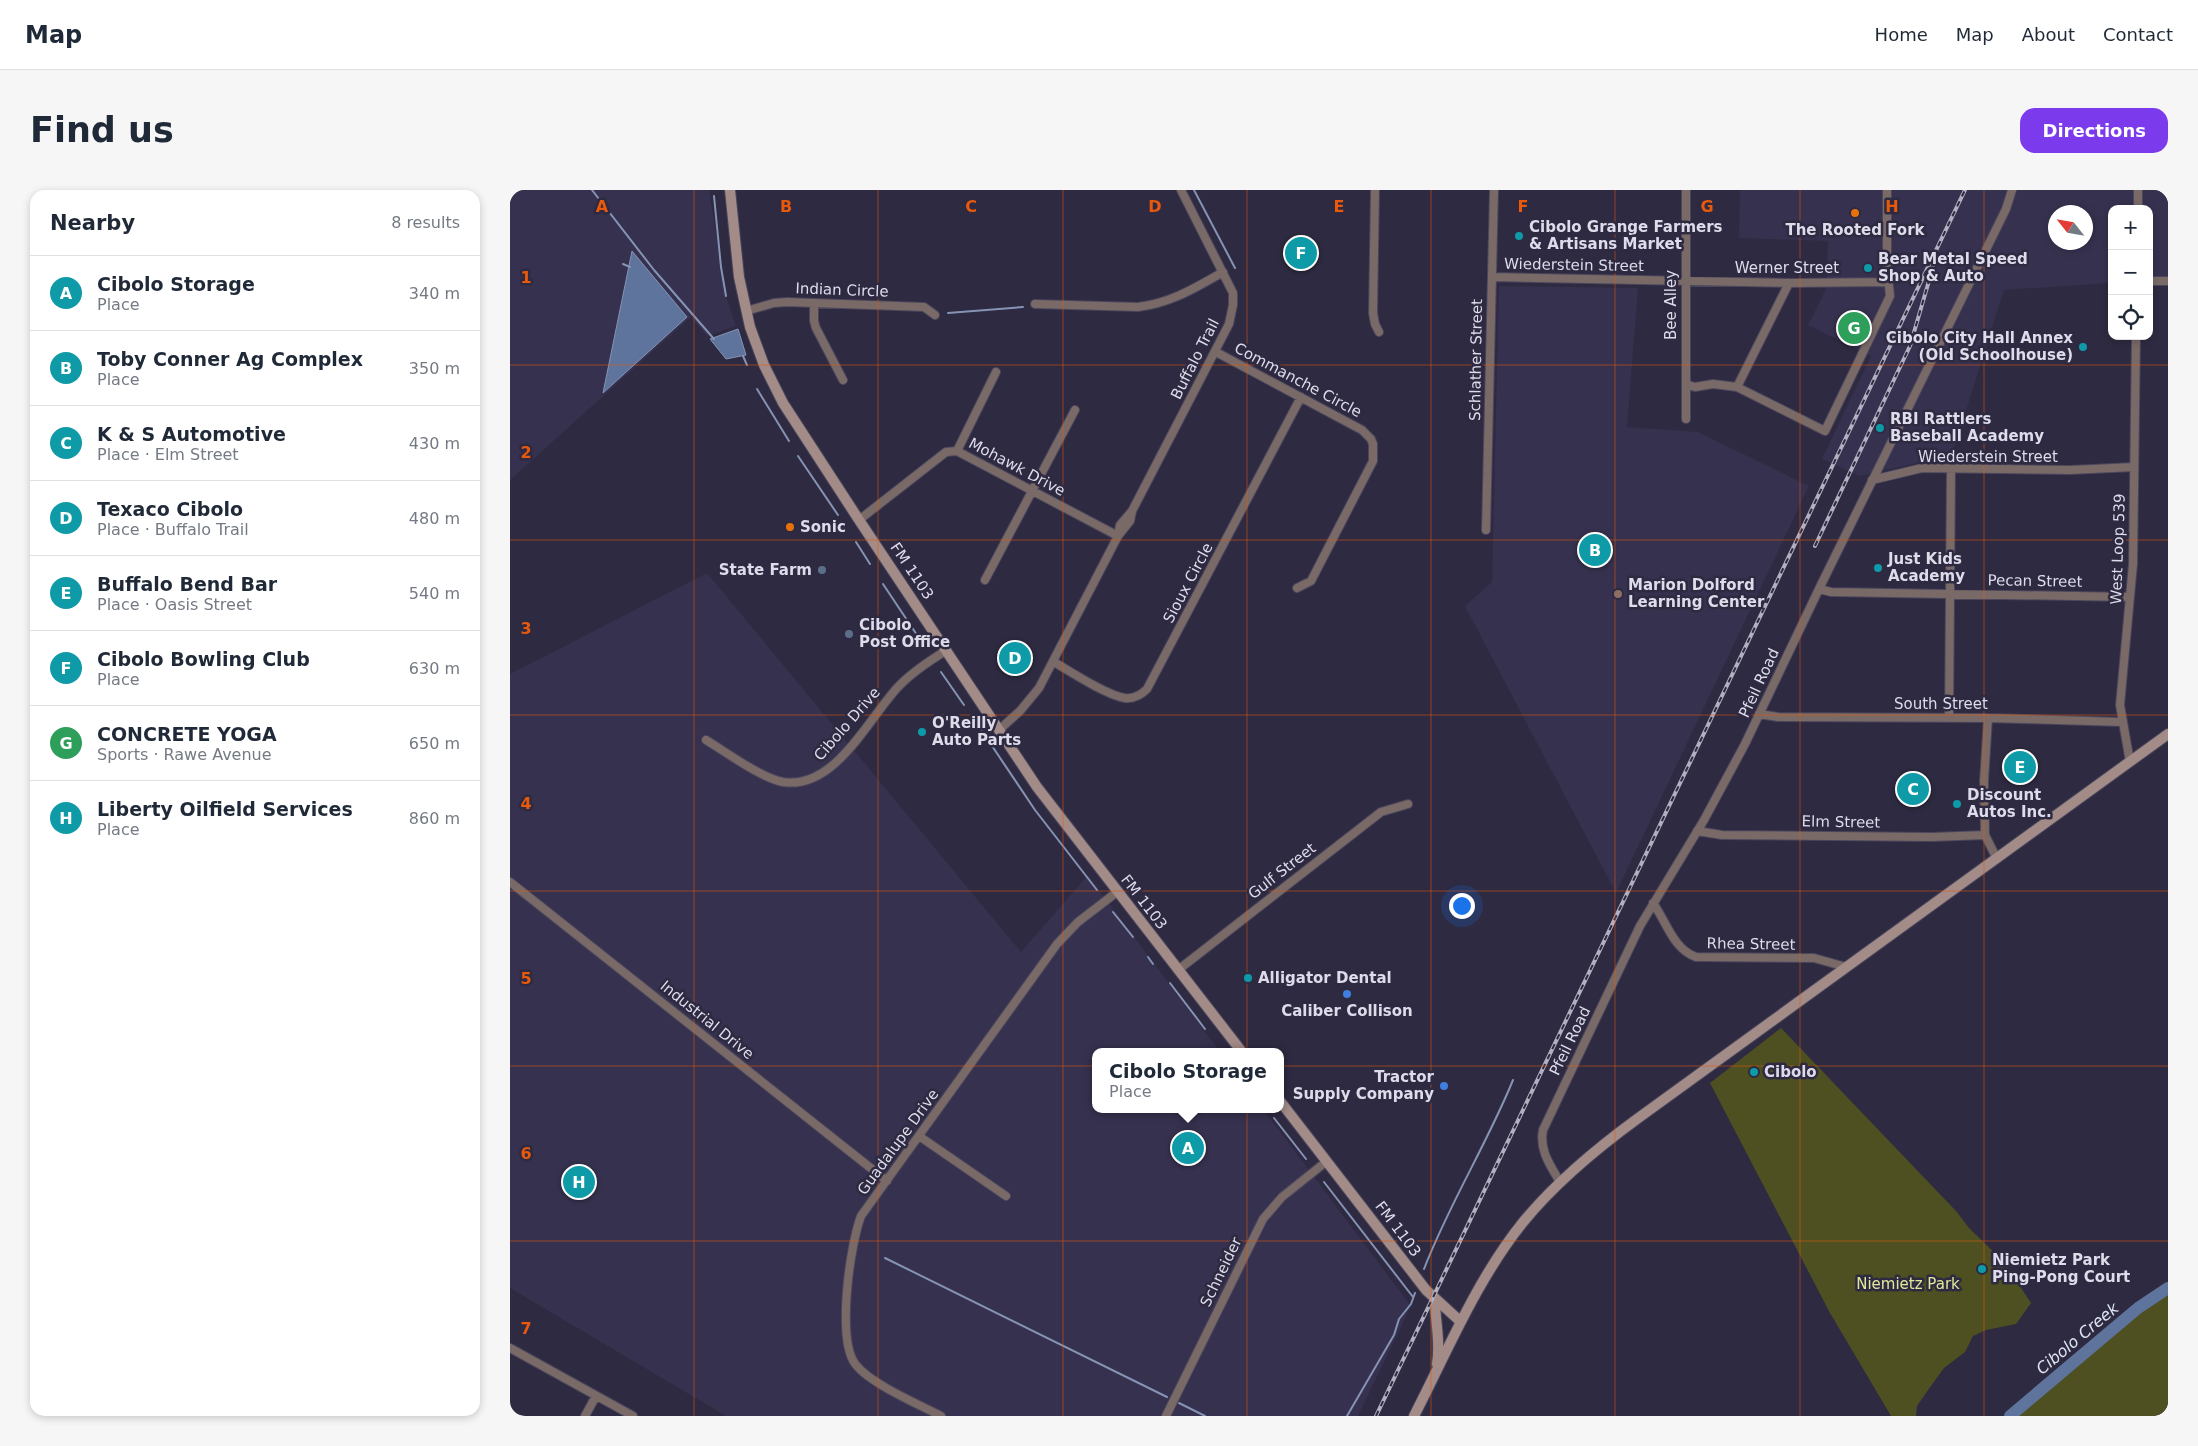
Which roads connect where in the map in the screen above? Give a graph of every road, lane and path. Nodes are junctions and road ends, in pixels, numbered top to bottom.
1 (730, 190) edge
2 (1181, 190) edge
3 (1375, 190) edge
4 (1494, 190) edge
5 (1686, 190) edge
6 (1887, 190) edge
7 (2012, 190) edge
8 (2138, 190) edge
9 (2138, 205) edge
10 (1223, 272) junction
11 (1492, 277) junction
12 (1685, 281) junction
13 (2153, 281) edge
14 (2168, 281) edge
15 (1889, 282) junction
16 (1789, 283) junction
17 (814, 304) junction
18 (1036, 304) dead end
19 (746, 311) junction
20 (935, 315) dead end
21 (1379, 332) dead end
22 (2136, 340) edge
23 (1216, 352) junction
24 (996, 372) dead end
25 (843, 380) dead end
26 (1686, 381) junction
27 (1737, 386) junction
28 (1301, 397) junction
29 (1074, 410) dead end
30 (1686, 419) dead end
31 (957, 451) junction
32 (2134, 467) junction
33 (1951, 468) junction
34 (1872, 480) junction
35 (1033, 491) junction
36 (859, 520) junction
37 (1486, 530) dead end
38 (1118, 536) junction
39 (985, 580) dead end
40 (1298, 588) dead end
41 (1819, 589) junction
42 (1949, 594) junction
43 (2130, 597) junction
44 (947, 650) junction
45 (1054, 662) junction
46 (1759, 714) junction
47 (1949, 718) junction
48 (1988, 718) junction
49 (2122, 722) junction
50 (999, 730) junction
51 (2168, 734) edge
52 (706, 740) dead end
53 (2130, 762) junction
54 (1408, 804) dead end
55 (1697, 831) junction
56 (1985, 835) junction
57 (1997, 859) junction
58 (510, 882) edge
59 (1117, 892) junction
60 (1652, 903) junction
61 (1846, 967) junction
62 (1178, 970) junction
63 (1239, 1048) edge
64 (1284, 1106) edge
65 (919, 1136) junction
66 (1327, 1161) junction
67 (887, 1181) junction
68 (1560, 1182) junction
69 (1006, 1196) dead end
70 (1435, 1300) junction
71 (1462, 1322) junction
72 (510, 1348) edge
73 (1435, 1375) junction
74 (596, 1396) junction
75 (585, 1416) edge
76 (633, 1416) edge
77 (941, 1416) edge
78 (1166, 1416) edge
79 (1414, 1416) edge

1 - 19 main road, FM 1103 / FM 1103
2 - 10 street, Buffalo Trail
3 - 21 street
4 - 11 street, Schlather Street
5 - 12 street, Bee Alley
6 - 15 street
7 - 34 street, Pfeil Road
8 - 9 street
10 - 18 street
10 - 23 street, Buffalo Trail
11 - 12 street, Wiederstein Street
11 - 37 street, Schlather Street
12 - 16 street, Werner Street
12 - 26 street, Bee Alley
13 - 14 street
15 - 16 street, Werner Street
15 - 27 street
16 - 27 street
17 - 19 street, Indian Circle
17 - 20 street, Indian Circle
17 - 25 street
19 - 36 main road, FM 1103 / FM 1103
22 - 32 street, West Loop 539
23 - 28 street, Commanche Circle
23 - 38 street, Buffalo Trail
24 - 31 street
26 - 27 street
26 - 30 street, Bee Alley
28 - 40 street, Commanche Circle
28 - 45 street, Sioux Circle
29 - 35 street
31 - 35 street, Mohawk Drive
31 - 36 street, Mohawk Drive
32 - 33 street, Wiederstein Street
32 - 43 street, West Loop 539
33 - 34 street, Wiederstein Street
33 - 42 street
34 - 41 street, Pfeil Road
35 - 38 street, Mohawk Drive
35 - 39 street
36 - 44 main road, FM 1103 / FM 1103
38 - 45 street, Buffalo Trail
41 - 42 street, Pecan Street
41 - 46 street, Pfeil Road
42 - 43 street, Pecan Street
42 - 47 street
43 - 49 street, West Loop 539
44 - 50 main road, FM 1103 / FM 1103
44 - 52 street, Cibolo Drive
45 - 50 street, Buffalo Trail
46 - 47 street, South Street
46 - 55 street, Pfeil Road
47 - 48 street, South Street
48 - 49 street, South Street
48 - 56 street
49 - 53 street, West Loop 539
50 - 59 main road, FM 1103 / FM 1103
51 - 53 main road
53 - 57 main road
54 - 62 street, Gulf Street
55 - 56 street, Elm Street
55 - 60 street, Pfeil Road
56 - 57 street
57 - 61 main road
58 - 67 street, Industrial Drive
59 - 62 main road, FM 1103 / FM 1103
59 - 65 street, Guadalupe Drive
60 - 61 street, Rhea Street
60 - 68 street, Pfeil Road
61 - 68 main road
62 - 63 main road, FM 1103 / FM 1103
64 - 66 main road, FM 1103 / FM 1103
65 - 67 street, Guadalupe Drive
65 - 69 street
66 - 70 main road, FM 1103 / FM 1103
66 - 78 street, Schneider
67 - 77 street, Guadalupe Drive
68 - 71 main road
70 - 71 main road, FM 1103 / FM 1103
70 - 73 main road
71 - 73 main road
72 - 74 street
73 - 79 main road
74 - 75 street
74 - 76 street

